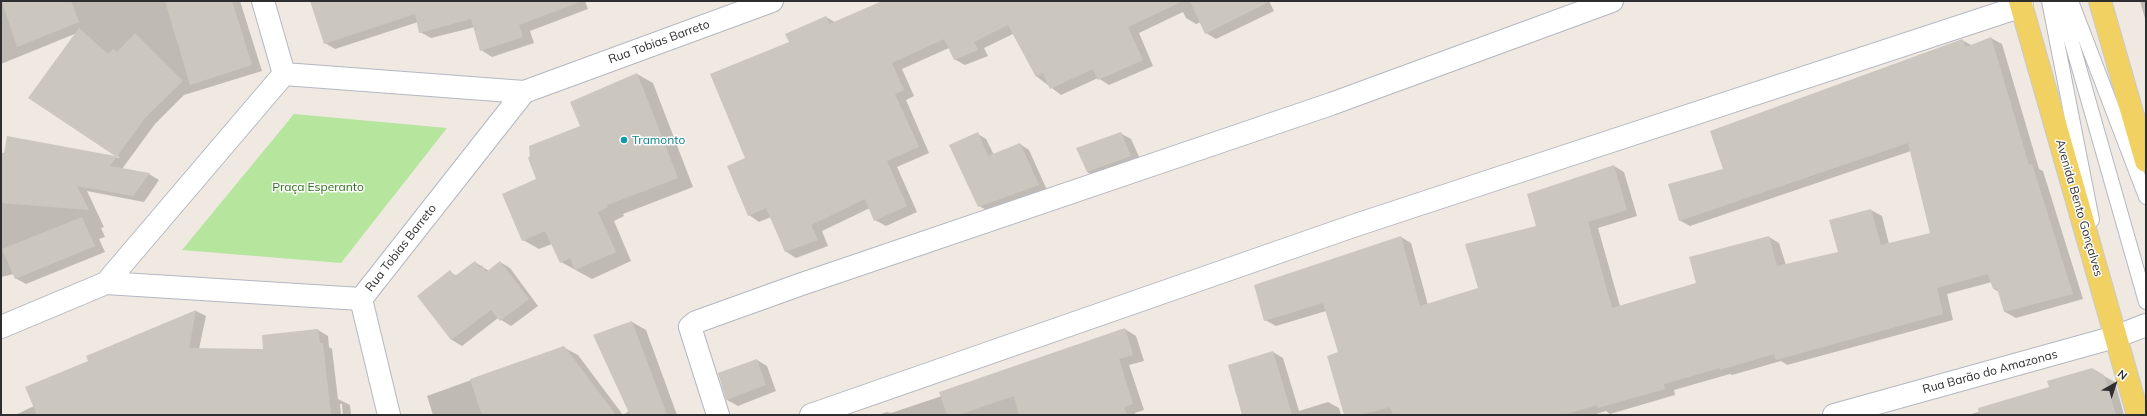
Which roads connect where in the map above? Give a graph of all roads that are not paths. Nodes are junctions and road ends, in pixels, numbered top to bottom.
1 (263, 1) edge
2 (772, 1) edge
3 (1612, 1) edge
4 (2049, 1) edge
5 (2060, 1) edge
6 (2071, 1) edge
7 (2100, 1) edge
8 (2021, 4) edge
9 (284, 74) junction
10 (524, 92) junction
11 (2146, 161) edge
12 (2146, 197) edge
13 (106, 282) junction
14 (361, 299) junction
15 (2146, 302) edge
16 (2146, 324) edge
17 (1, 327) edge
18 (2115, 337) junction
19 (388, 415) edge
20 (718, 415) edge
21 (811, 415) edge
22 (1834, 415) edge
23 (2138, 415) edge

1 - 9 street
2 - 10 street, Rua Tobias Barreto
3 - 20 street
4 - 18 lane
5 - 15 lane
6 - 12 lane
7 - 11 main road
8 - 18 main road, Avenida Bento Gonçalves
8 - 21 street
9 - 10 street, Rua Tobias Barreto
9 - 13 street, Rua Tobias Barreto
10 - 14 street, Rua Tobias Barreto
13 - 14 street, Rua Tobias Barreto
13 - 17 street, Rua Tobias Barreto
14 - 19 street
16 - 18 street, Rua Barão do Amazonas
18 - 22 street, Rua Barão do Amazonas
18 - 23 main road, Avenida Bento Gonçalves

